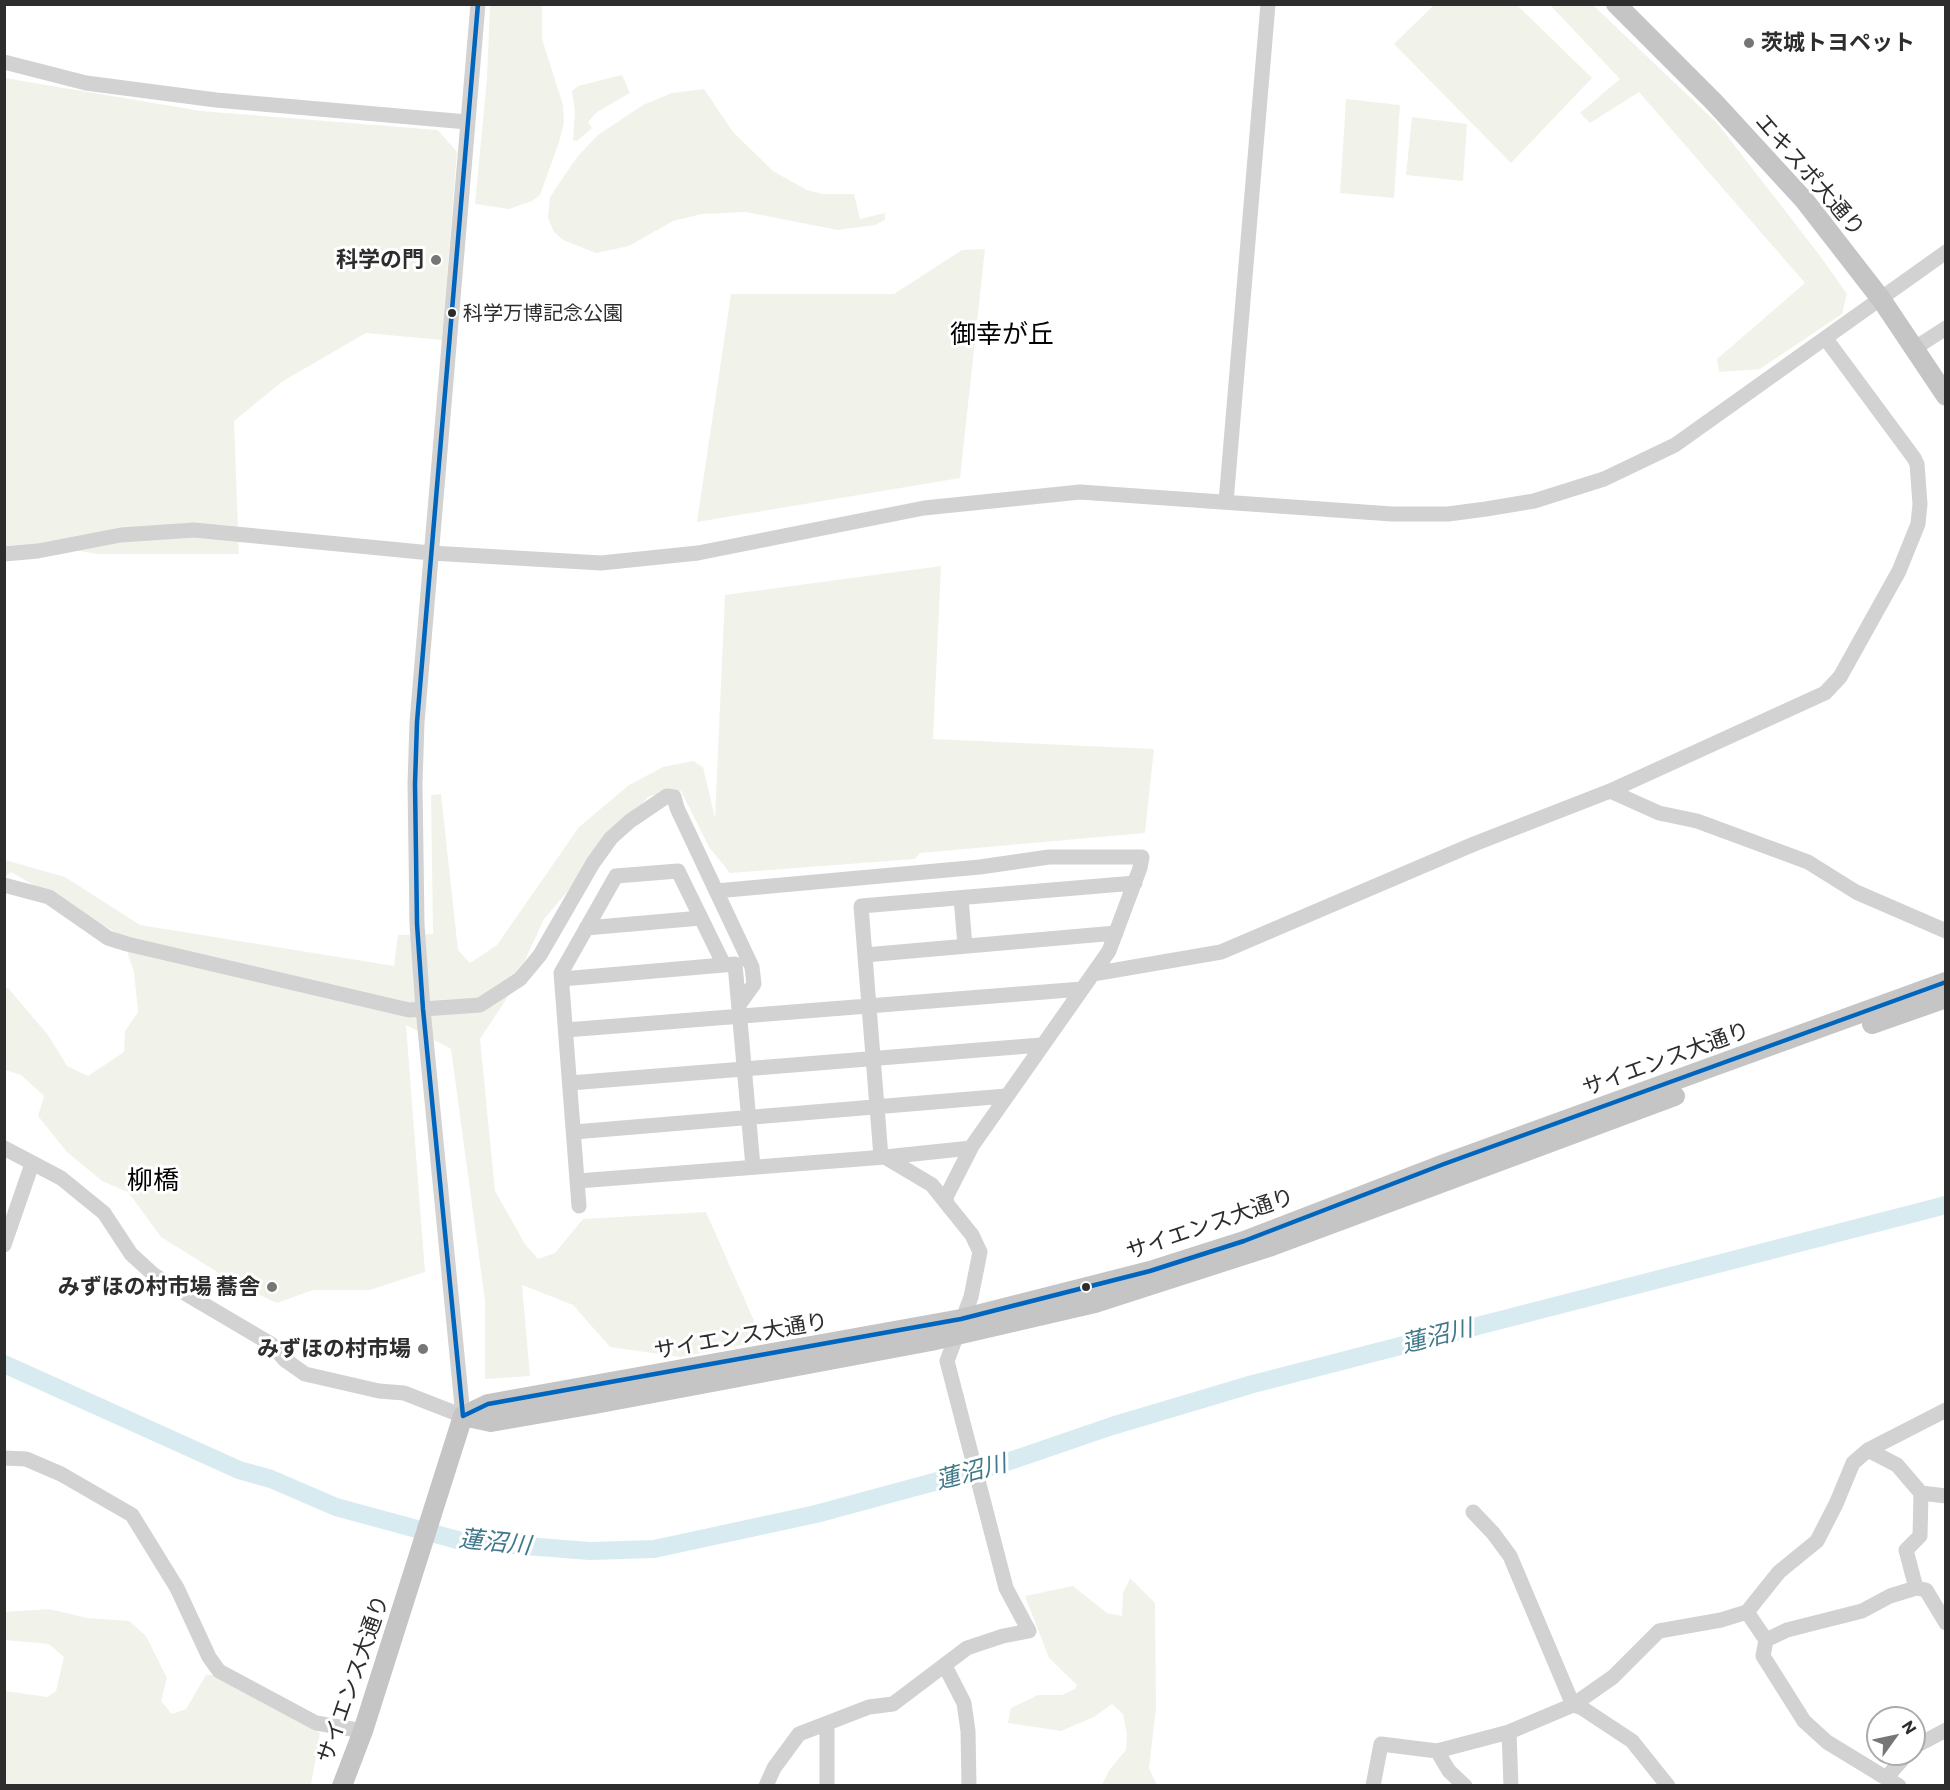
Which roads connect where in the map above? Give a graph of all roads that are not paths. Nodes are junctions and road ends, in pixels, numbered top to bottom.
1 (478, 4) edge
2 (1269, 4) edge
3 (1616, 4) edge
4 (4, 62) edge
5 (467, 122) junction
6 (1946, 252) edge
7 (1881, 299) junction
8 (1946, 328) edge
9 (1826, 339) junction
10 (1915, 348) junction
11 (1946, 396) edge
12 (1226, 502) junction
13 (431, 553) junction
14 (4, 554) edge
15 (1610, 790) junction
16 (1135, 883) junction
17 (4, 885) edge
18 (716, 891) junction
19 (961, 898) junction
20 (701, 918) junction
21 (586, 928) junction
22 (1946, 931) edge
23 (1116, 933) junction
24 (964, 946) junction
25 (865, 955) junction
26 (724, 965) junction
27 (1093, 974) junction
28 (562, 979) junction
29 (1946, 982) edge
30 (1082, 989) junction
31 (1946, 998) edge
32 (869, 1006) junction
33 (423, 1009) junction
34 (739, 1010) junction
35 (566, 1030) junction
36 (1041, 1045) junction
37 (873, 1059) junction
38 (744, 1069) junction
39 (570, 1083) junction
40 (1006, 1096) junction
41 (877, 1107) junction
42 (748, 1117) junction
43 (574, 1132) junction
44 (4, 1148) edge
45 (971, 1148) junction
46 (883, 1157) junction
47 (32, 1164) junction
48 (753, 1167) junction
49 (578, 1181) junction
50 (947, 1204) junction
51 (579, 1206) dead end
52 (4, 1245) edge
53 (958, 1328) junction
54 (1946, 1410) edge
55 (463, 1416) junction
56 (1868, 1450) junction
57 (4, 1458) edge
58 (1921, 1493) junction
59 (1946, 1496) edge
60 (1473, 1512) dead end
61 (1916, 1588) junction
62 (1747, 1612) junction
63 (1946, 1623) edge
64 (1766, 1640) junction
65 (945, 1666) junction
66 (1573, 1705) junction
67 (828, 1724) junction
68 (1946, 1730) edge
69 (363, 1731) junction
70 (1509, 1732) junction
71 (1926, 1741) edge
72 (1437, 1751) junction
73 (1900, 1766) edge
74 (1891, 1783) edge
75 (342, 1785) edge
76 (766, 1785) edge
77 (827, 1785) edge
78 (969, 1785) edge
79 (1373, 1785) edge
80 (1465, 1785) edge
81 (1511, 1785) edge
82 (1668, 1785) edge

1 - 5 street
2 - 12 street
3 - 7 main road, エキスポ大通り
4 - 5 street
5 - 13 street
6 - 7 street
7 - 9 street
7 - 10 main road, エキスポ大通り
8 - 10 street
9 - 12 street
9 - 15 street
10 - 11 main road, エキスポ大通り
12 - 13 street
13 - 14 street
13 - 33 street
15 - 22 street
15 - 27 street
16 - 18 street
16 - 19 street
16 - 23 street
17 - 33 street
18 - 33 street
18 - 34 street
19 - 24 street
19 - 25 street
20 - 21 street
20 - 21 street
20 - 26 street
21 - 28 street
23 - 24 street
23 - 27 street
24 - 25 street
25 - 32 street
26 - 28 street
26 - 34 street
27 - 30 street
28 - 35 street
29 - 53 main road, サイエンス大通り
30 - 32 street
30 - 36 street
31 - 53 main road, サイエンス大通り
32 - 34 street
32 - 37 street
33 - 55 street
34 - 35 street
34 - 38 street
35 - 39 street
36 - 37 street
36 - 40 street
37 - 38 street
37 - 41 street
38 - 39 street
38 - 42 street
39 - 43 street
40 - 41 street
40 - 45 street
41 - 42 street
41 - 46 street
42 - 43 street
42 - 48 street
43 - 49 street
44 - 47 street
45 - 46 street
45 - 50 street
46 - 48 street
46 - 50 street
47 - 52 street
47 - 55 street
48 - 49 street
49 - 51 street
50 - 53 street
53 - 55 main road, サイエンス大通り
53 - 65 street
54 - 56 street
55 - 69 main road, サイエンス大通り
56 - 58 street
56 - 62 street
57 - 69 street
58 - 59 street
58 - 61 street
60 - 66 street
61 - 63 street
61 - 64 street
62 - 64 street
62 - 66 street
64 - 74 street
65 - 67 street
65 - 78 street
66 - 70 street
66 - 82 street
67 - 76 street
67 - 77 street
68 - 71 street
69 - 75 main road, サイエンス大通り
70 - 72 street
70 - 81 street
72 - 79 street
72 - 80 street
73 - 74 street

